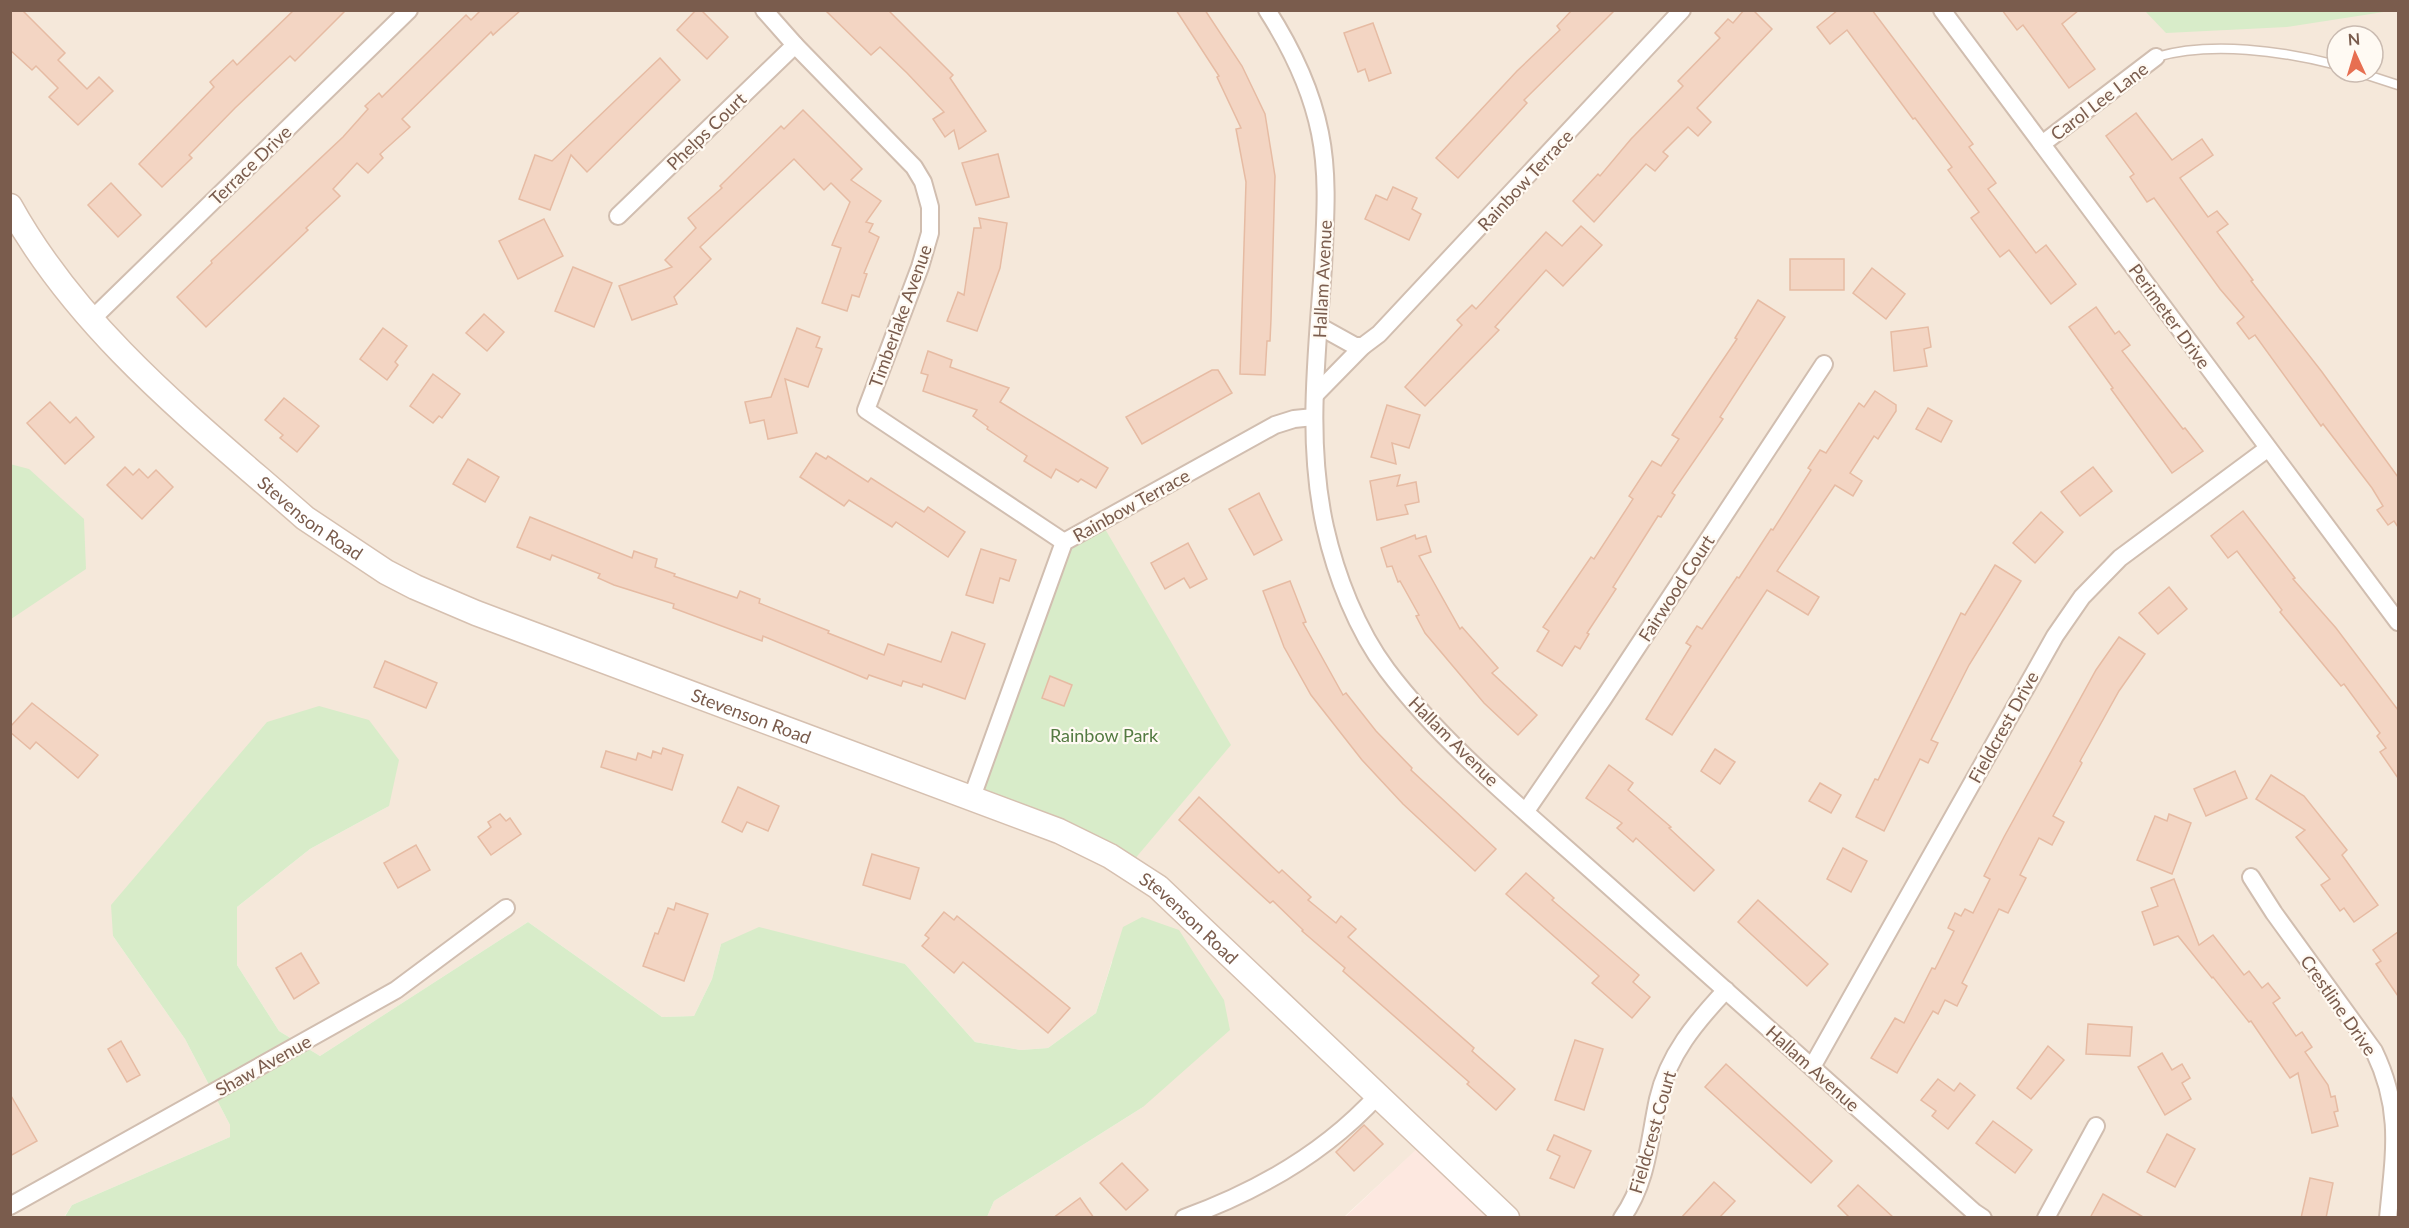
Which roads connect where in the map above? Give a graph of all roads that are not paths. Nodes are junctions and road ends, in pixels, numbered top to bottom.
1 (409, 10) edge
2 (764, 10) edge
3 (1268, 10) edge
4 (1682, 10) edge
5 (1942, 10) edge
6 (795, 45) junction
7 (2156, 57) joint
8 (2325, 62) edge
9 (2042, 144) junction
10 (10, 206) edge
11 (618, 216) dead end
12 (91, 320) junction
13 (1319, 326) junction
14 (1363, 346) junction
15 (1824, 364) dead end
16 (1315, 395) junction
17 (1314, 417) junction
18 (2267, 448) junction
19 (1064, 542) junction
20 (2398, 622) edge
21 (972, 797) junction
22 (1526, 811) junction
23 (2251, 877) dead end
24 (506, 908) dead end
25 (1726, 990) junction
26 (1812, 1067) junction
27 (1378, 1095) junction
28 (2096, 1126) dead end
29 (10, 1206) edge
30 (1184, 1218) edge
31 (1507, 1218) edge
32 (1622, 1218) edge
33 (1983, 1218) edge
34 (2046, 1218) edge
35 (2388, 1218) edge

1 - 12 street, Terrace Drive
2 - 6 street, Timberlake Avenue
3 - 13 street, Hallam Avenue
4 - 14 street, Rainbow Terrace
5 - 9 street, Perimeter Drive
6 - 11 street, Phelps Court
6 - 19 street, Timberlake Avenue
7 - 8 lane
7 - 9 street, Carol Lee Lane
9 - 18 street, Perimeter Drive
10 - 12 main road, Stevenson Road
12 - 21 main road, Stevenson Road
13 - 14 street
13 - 16 street, Hallam Avenue
14 - 16 street, Rainbow Terrace
15 - 22 street, Fairwood Court
16 - 17 street, Hallam Avenue
17 - 19 street, Rainbow Terrace
17 - 22 street, Hallam Avenue
18 - 20 street, Perimeter Drive
18 - 26 street, Fieldcrest Drive
19 - 21 street, Rainbow Terrace
21 - 27 main road, Stevenson Road
22 - 25 street, Hallam Avenue
23 - 35 street, Crestline Drive
24 - 29 street, Shaw Avenue
25 - 26 street, Hallam Avenue
25 - 32 street, Fieldcrest Court
26 - 33 street, Hallam Avenue
27 - 30 street
27 - 31 main road, Stevenson Road
28 - 34 street

